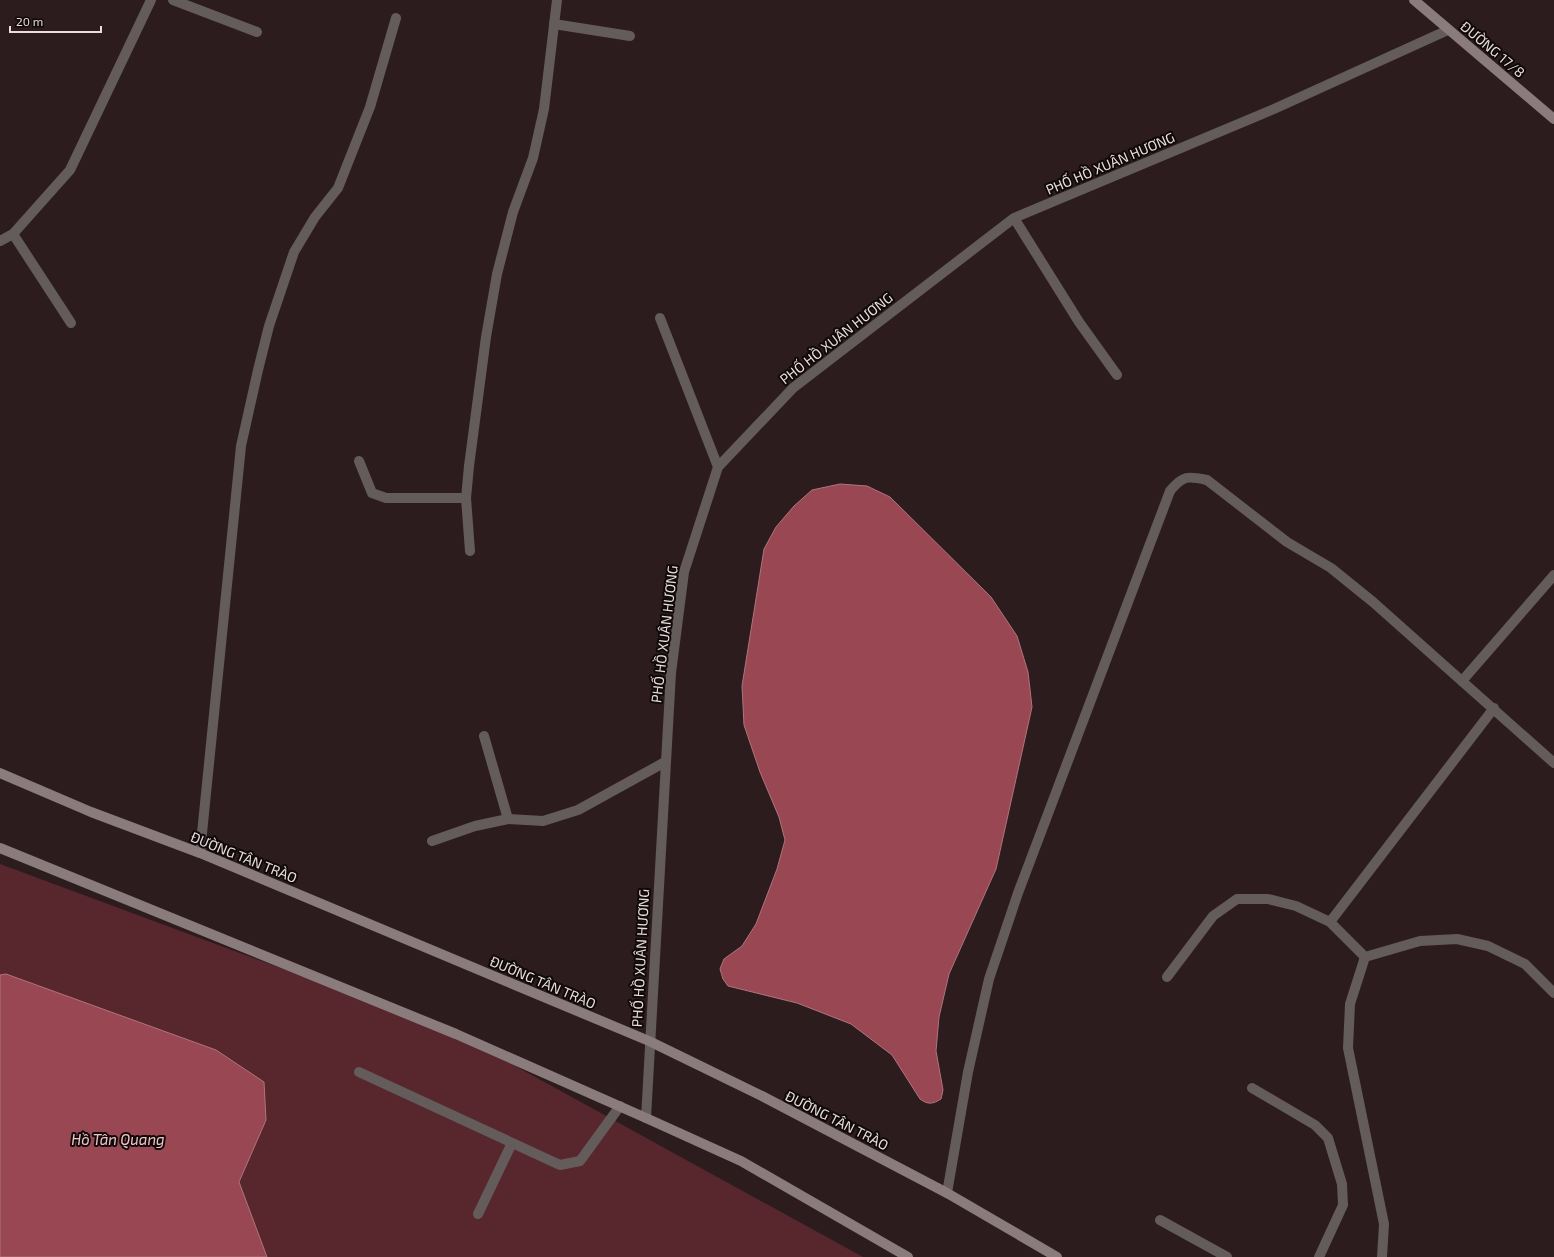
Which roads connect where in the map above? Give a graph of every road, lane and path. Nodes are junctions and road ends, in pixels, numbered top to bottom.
1 (151, 0) edge
2 (173, 0) edge
3 (557, 0) edge
4 (1414, 0) edge
5 (396, 18) dead end
6 (554, 24) junction
7 (1448, 30) junction
8 (257, 32) dead end
9 (630, 36) dead end
10 (1554, 119) edge
11 (1014, 218) junction
12 (13, 234) junction
13 (0, 241) edge
14 (660, 318) dead end
15 (71, 323) dead end
16 (1117, 375) dead end
17 (359, 461) dead end
18 (718, 467) junction
19 (466, 498) junction
20 (470, 551) dead end
21 (1554, 575) edge
22 (1462, 680) junction
23 (1494, 708) junction
24 (484, 736) dead end
25 (665, 762) junction
26 (1554, 763) edge
27 (0, 773) edge
28 (508, 819) junction
29 (432, 841) dead end
30 (0, 848) edge
31 (200, 853) junction
32 (1330, 922) junction
33 (1365, 957) junction
34 (1167, 977) dead end
35 (1554, 994) edge
36 (649, 1041) junction
37 (359, 1072) dead end
38 (1252, 1088) dead end
39 (620, 1106) junction
40 (646, 1118) junction
41 (512, 1143) junction
42 (947, 1193) junction
43 (478, 1214) dead end
44 (1160, 1220) dead end
45 (908, 1257) edge
46 (1057, 1257) edge
47 (1227, 1257) edge
48 (1318, 1257) edge
49 (1382, 1257) edge

1 - 12 street
2 - 8 street
3 - 6 street
4 - 7 main road, ĐƯỜNG 17/8
5 - 31 street
6 - 9 street
6 - 19 street
7 - 10 main road, ĐƯỜNG 17/8
7 - 11 street, PHỐ HỒ XUÂN HƯƠNG
11 - 16 street
11 - 18 street, PHỐ HỒ XUÂN HƯƠNG
12 - 13 street
12 - 15 street
14 - 18 street
17 - 19 street
18 - 25 street, PHỐ HỒ XUÂN HƯƠNG
19 - 20 street
21 - 22 street
22 - 23 street
22 - 42 street
23 - 26 street
23 - 32 street
24 - 28 street
25 - 28 street
25 - 36 street, PHỐ HỒ XUÂN HƯƠNG
27 - 31 main road, ĐƯỜNG TÂN TRÀO
28 - 29 street
30 - 39 main road
31 - 36 main road, ĐƯỜNG TÂN TRÀO
32 - 33 street
32 - 34 street
33 - 35 street
33 - 49 street
36 - 40 street, PHỐ HỒ XUÂN HƯƠNG
36 - 42 main road, ĐƯỜNG TÂN TRÀO
37 - 41 street
38 - 48 street
39 - 40 main road
39 - 41 street
40 - 45 main road
41 - 43 street
42 - 46 main road, ĐƯỜNG TÂN TRÀO
44 - 47 street

